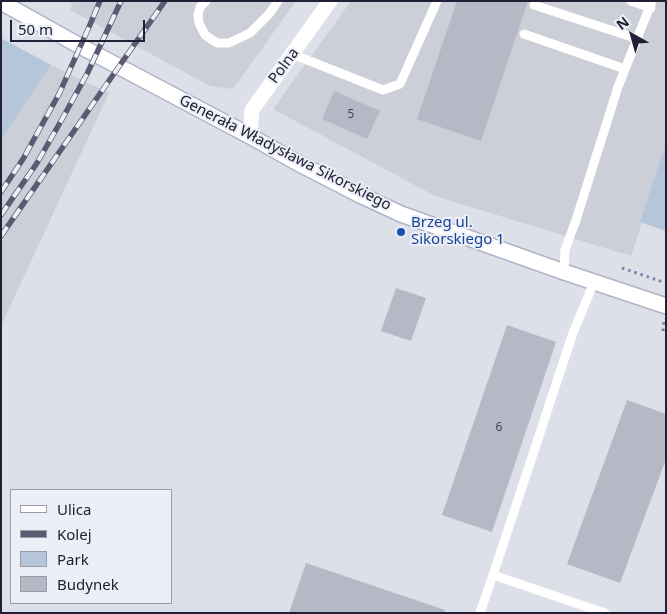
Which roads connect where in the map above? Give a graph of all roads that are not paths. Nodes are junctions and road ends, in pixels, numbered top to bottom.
1 (206, 1) edge
2 (278, 1) edge
3 (330, 1) edge
4 (437, 1) edge
5 (631, 1) edge
6 (1, 2) edge
7 (652, 4) edge
8 (534, 5) dead end
9 (524, 34) dead end
10 (638, 39) junction
11 (292, 54) junction
12 (625, 69) junction
13 (250, 136) junction
14 (564, 272) junction
15 (594, 282) junction
16 (666, 306) edge
17 (492, 575) junction
18 (480, 613) edge
19 (605, 613) edge

1 - 2 lane
3 - 11 main road, Polna
4 - 11 lane
5 - 7 lane
6 - 13 main road, Generała Władysława Sikorskiego
7 - 10 lane
8 - 10 lane
9 - 12 lane
10 - 12 lane
11 - 13 main road, Polna
12 - 14 lane
13 - 14 main road, Generała Władysława Sikorskiego
14 - 15 main road, Generała Władysława Sikorskiego
15 - 16 main road, Generała Władysława Sikorskiego
15 - 17 lane
17 - 18 lane
17 - 19 lane

